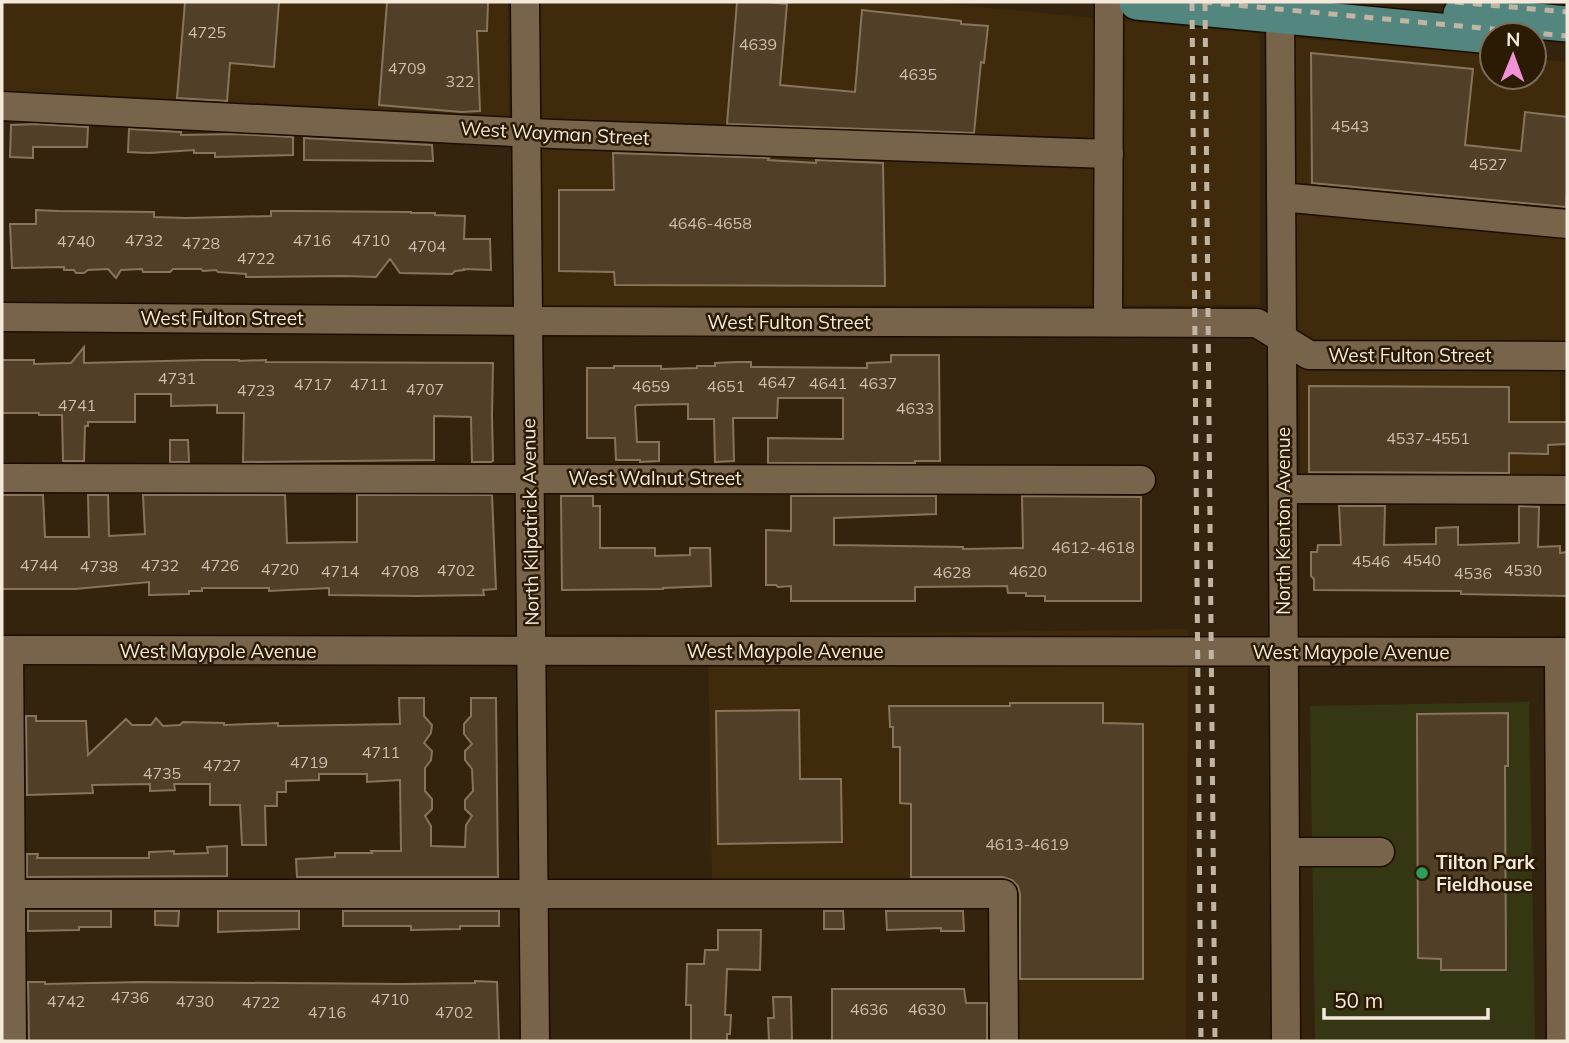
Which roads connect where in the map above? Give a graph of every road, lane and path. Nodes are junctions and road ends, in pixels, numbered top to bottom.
1 (525, 2) edge
2 (1109, 2) edge
3 (1137, 2) edge
4 (1332, 2) edge
5 (1534, 2) edge
6 (1567, 5) edge
7 (1280, 9) edge
8 (1567, 24) edge
9 (1478, 34) edge
10 (1548, 41) edge
11 (1567, 43) edge
12 (2, 106) edge
13 (526, 133) junction
14 (1109, 154) junction
15 (1281, 197) junction
16 (1567, 225) edge
17 (2, 317) edge
18 (528, 321) junction
19 (1108, 323) junction
20 (1282, 340) junction
21 (1567, 356) edge
22 (2, 478) edge
23 (529, 478) junction
24 (1140, 480) dead end
25 (1283, 489) junction
26 (1567, 490) edge
27 (5, 650) edge
28 (531, 651) junction
29 (1284, 652) junction
30 (1563, 652) edge
31 (1564, 837) edge
32 (1285, 852) junction
33 (1380, 852) dead end
34 (6, 894) edge
35 (534, 894) junction
36 (12, 1041) edge
37 (535, 1041) edge
38 (1004, 1041) edge
39 (1286, 1041) edge
40 (1561, 1041) edge

1 - 13 street, North Kilpatrick Avenue
2 - 14 street
3 - 7 main road
4 - 8 main road
5 - 6 main road
7 - 9 main road
7 - 15 street, North Kenton Avenue
10 - 11 main road
12 - 13 street, West Wayman Street
13 - 14 street, West Wayman Street
13 - 18 street, North Kilpatrick Avenue
14 - 19 street
15 - 16 street
15 - 20 street, North Kenton Avenue
17 - 18 street, West Fulton Street
18 - 19 street, West Fulton Street
18 - 23 street, North Kilpatrick Avenue
19 - 20 street, West Fulton Street
20 - 21 street, West Fulton Street
20 - 25 street, North Kenton Avenue
22 - 23 street, West Walnut Street
23 - 24 street, West Walnut Street
23 - 28 street, North Kilpatrick Avenue
25 - 26 street
25 - 29 street, North Kenton Avenue
27 - 28 street, West Maypole Avenue
27 - 34 street
28 - 29 street, West Maypole Avenue
28 - 35 street, North Kilpatrick Avenue
29 - 30 street, West Maypole Avenue
29 - 32 street, North Kenton Avenue
30 - 31 street
31 - 40 street
32 - 33 street
32 - 39 street, North Kenton Avenue
34 - 35 street
34 - 36 street
35 - 37 street, North Kilpatrick Avenue
35 - 38 street

